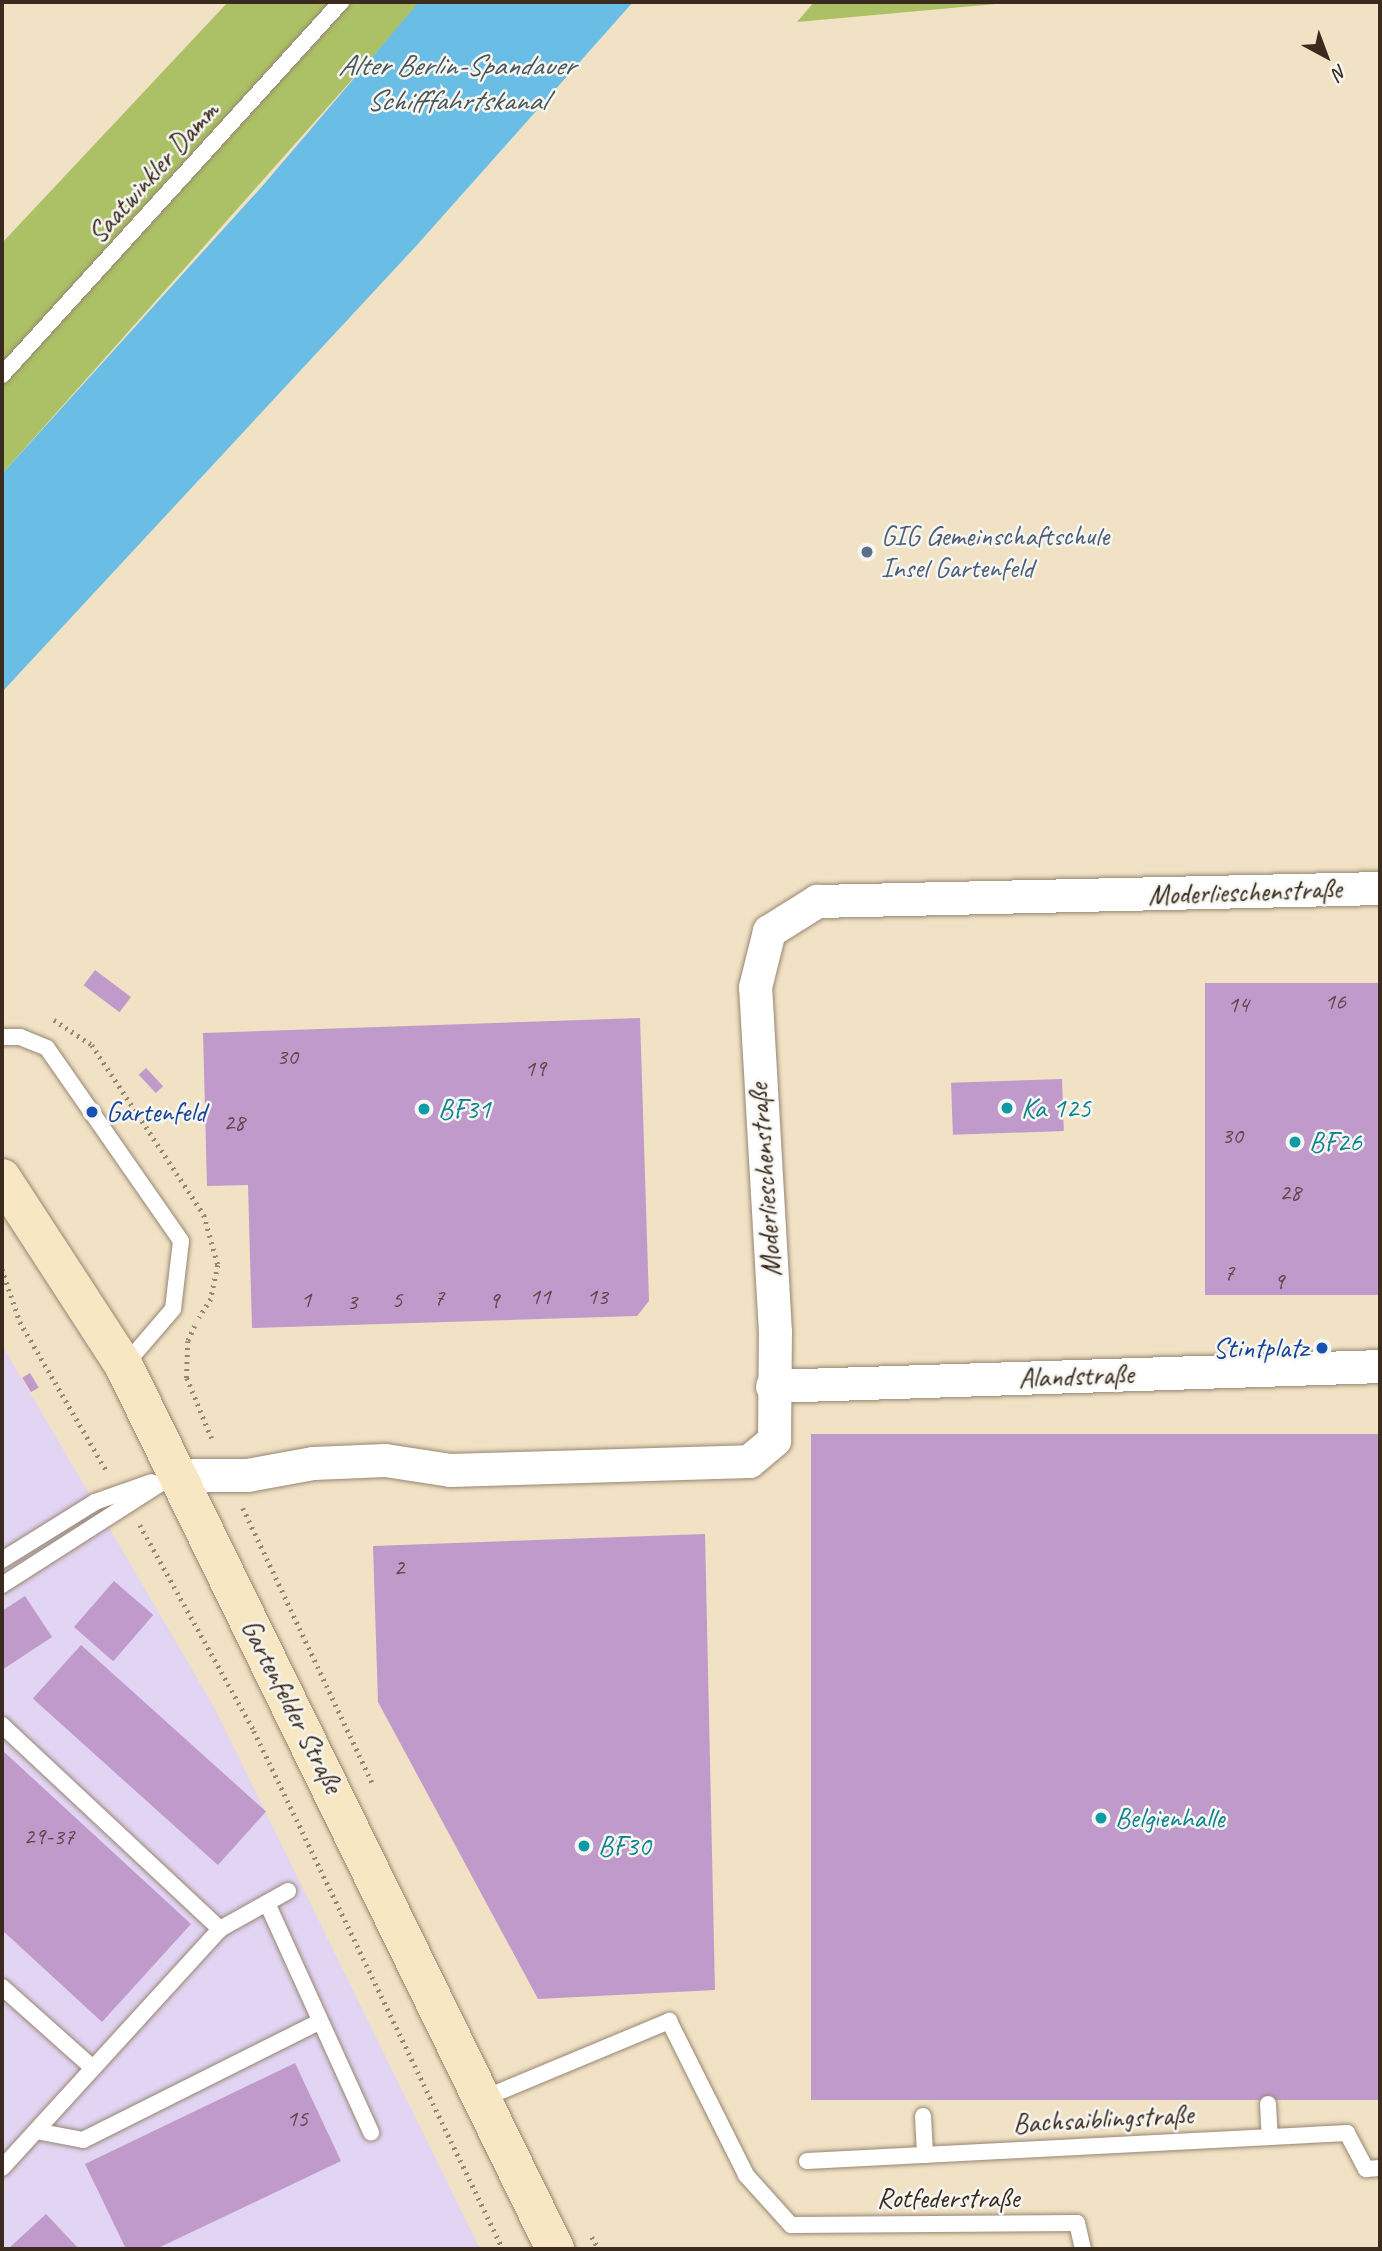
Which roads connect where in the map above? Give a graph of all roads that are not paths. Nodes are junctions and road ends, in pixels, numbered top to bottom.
1 (341, 2) edge
2 (2, 375) edge
3 (1380, 888) edge
4 (2, 1037) edge
5 (2, 1178) edge
6 (124, 1366) junction
7 (1380, 1366) edge
8 (772, 1386) junction
9 (174, 1475) junction
10 (124, 1499) junction
11 (2, 1560) edge
12 (2, 1585) edge
13 (2, 1725) edge
14 (288, 1891) dead end
15 (267, 1903) junction
16 (220, 1929) junction
17 (2, 1987) edge
18 (319, 2022) junction
19 (93, 2068) junction
20 (480, 2100) junction
21 (1268, 2104) dead end
22 (923, 2116) dead end
23 (36, 2131) junction
24 (371, 2132) dead end
25 (1270, 2137) junction
26 (925, 2155) junction
27 (807, 2161) dead end
28 (2, 2168) edge
29 (1380, 2168) edge
30 (555, 2249) edge
31 (1083, 2249) edge

1 - 2 lane, Saatwinkler Damm
3 - 8 street, Moderlieschenstraße
4 - 6 lane
5 - 6 main road, Gartenfelder Straße
6 - 9 main road, Gartenfelder Straße
7 - 8 street, Alandstraße
8 - 9 street, Moderlieschenstraße
9 - 10 lane
9 - 20 main road, Gartenfelder Straße
10 - 11 lane
10 - 12 lane
13 - 16 lane
14 - 15 lane
15 - 16 lane
15 - 18 lane
16 - 19 lane
17 - 19 lane
18 - 23 lane
18 - 24 lane
19 - 23 lane
20 - 30 main road, Gartenfelder Straße
20 - 31 lane, Rotfederstraße
21 - 25 lane
22 - 26 lane
23 - 28 lane
25 - 26 lane, Bachsaiblingstraße
25 - 29 lane, Bachsaiblingstraße
26 - 27 lane, Bachsaiblingstraße

